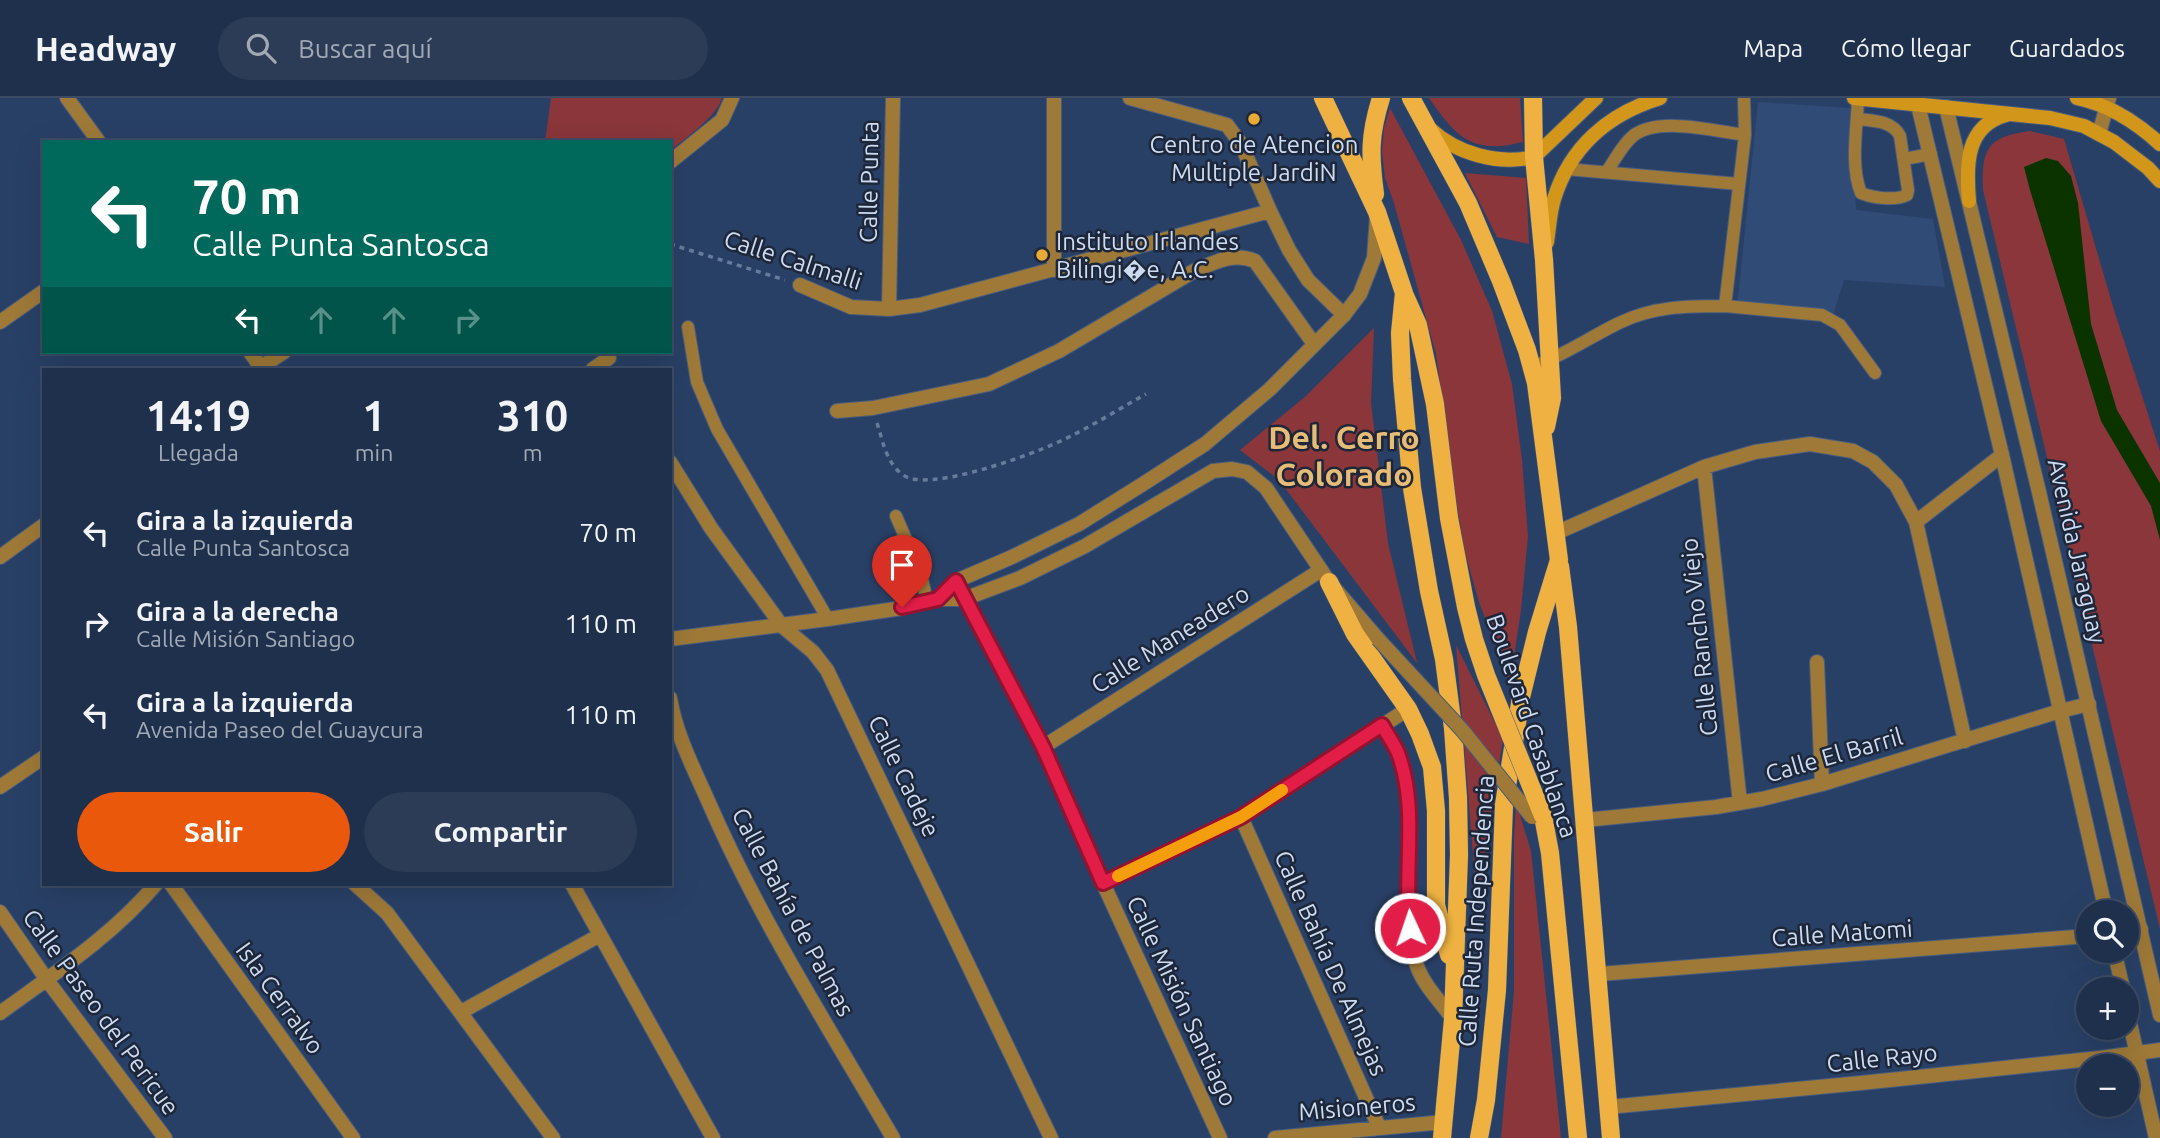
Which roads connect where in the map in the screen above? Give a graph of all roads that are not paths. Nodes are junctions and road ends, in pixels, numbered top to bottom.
1 (67, 98) edge
2 (732, 98) edge
3 (893, 98) edge
4 (1054, 98) edge
5 (1130, 98) edge
6 (1323, 98) edge
7 (1381, 98) edge
8 (1411, 98) edge
9 (1533, 98) edge
10 (1596, 98) edge
11 (1660, 98) edge
12 (1744, 98) edge
13 (1856, 98) edge
14 (2077, 98) edge
15 (1917, 101) edge
16 (1945, 103) edge
17 (2108, 103) edge
18 (2016, 114) junction
19 (1857, 119) junction
20 (1425, 124) junction
21 (2099, 134) junction
22 (1745, 135) junction
23 (98, 140) edge
24 (2160, 144) edge
25 (1931, 154) junction
26 (1534, 158) junction
27 (1904, 159) junction
28 (672, 160) edge
29 (1566, 169) junction
30 (1607, 171) junction
31 (2160, 181) edge
32 (1739, 184) junction
33 (1969, 201) junction
34 (1269, 211) junction
35 (1377, 212) junction
36 (1544, 260) junction
37 (1054, 270) junction
38 (800, 285) road end
39 (42, 292) edge
40 (1404, 293) junction
41 (1726, 306) junction
42 (889, 309) junction
43 (1344, 315) junction
44 (0, 323) edge
45 (688, 327) dead end
46 (1314, 344) junction
47 (281, 354) edge
48 (611, 360) edge
49 (1550, 361) junction
50 (1532, 367) junction
51 (262, 368) edge
52 (595, 368) edge
53 (1875, 373) dead end
54 (837, 411) dead end
55 (1543, 441) junction
56 (2003, 455) junction
57 (672, 466) edge
58 (1704, 467) junction
59 (895, 516) dead end
60 (1916, 522) junction
61 (42, 526) edge
62 (1556, 533) junction
63 (0, 557) edge
64 (1559, 560) junction
65 (1325, 576) junction
66 (956, 581) junction
67 (964, 599) junction
68 (933, 600) junction
69 (828, 619) junction
70 (782, 626) junction
71 (672, 639) edge
72 (1817, 662) dead end
73 (2089, 704) junction
74 (672, 706) edge
75 (1408, 709) junction
76 (2060, 711) junction
77 (1382, 725) junction
78 (1965, 741) junction
79 (1043, 747) junction
80 (42, 758) edge
81 (1822, 784) junction
82 (0, 787) edge
83 (1740, 803) junction
84 (1538, 816) junction
85 (1241, 817) junction
86 (1585, 820) junction
87 (1103, 883) junction
88 (154, 886) edge
89 (172, 886) edge
90 (357, 886) edge
91 (573, 886) edge
92 (2103, 900) edge
93 (2127, 900) edge
94 (0, 912) edge
95 (600, 935) junction
96 (2076, 937) edge
97 (2139, 949) edge
98 (1599, 974) junction
99 (1454, 975) junction
100 (47, 979) junction
101 (461, 1012) junction
102 (0, 1013) edge
103 (2160, 1015) edge
104 (1453, 1019) junction
105 (2133, 1040) edge
106 (2160, 1049) edge
107 (2136, 1054) joint
108 (2076, 1060) edge
109 (2139, 1067) edge
110 (1608, 1107) junction
111 (1379, 1127) junction
112 (1443, 1130) edge
113 (165, 1138) edge
114 (353, 1138) edge
115 (553, 1138) edge
116 (713, 1138) edge
117 (893, 1138) edge
118 (1051, 1138) edge
119 (1220, 1138) edge
120 (1275, 1138) edge
121 (1454, 1138) edge
122 (1479, 1138) edge
123 (1578, 1138) edge
124 (1611, 1138) edge
125 (2156, 1138) edge

1 - 23 street
2 - 28 street
3 - 42 street, Calle Punta
4 - 37 street
5 - 34 street
6 - 35 main road
7 - 35 main road
8 - 20 main road, Calle Ruta Independencia
9 - 26 main road
10 - 26 main road
11 - 29 main road
12 - 22 lane
13 - 15 main road
13 - 19 lane
14 - 17 main road
15 - 16 main road
15 - 25 street
16 - 18 main road
16 - 33 street, Avenida Jaraguay
17 - 21 street
17 - 24 main road
18 - 21 main road
18 - 33 main road
19 - 27 lane
19 - 27 lane
20 - 26 main road
20 - 50 main road, Calle Ruta Independencia
21 - 31 main road
22 - 30 lane
22 - 32 lane
25 - 27 lane
25 - 56 street
26 - 36 main road
29 - 30 lane
29 - 36 main road
30 - 32 lane
32 - 41 lane
33 - 73 street, Avenida Jaraguay
34 - 37 street, Calle Calmalli
34 - 43 street
35 - 40 main road, Boulevard Casablanca
35 - 43 street
36 - 49 main road
37 - 42 street, Calle Calmalli
38 - 42 street, Calle Calmalli
39 - 44 street
40 - 84 main road, Boulevard Casablanca, bridge
40 - 99 main road
41 - 49 lane
41 - 53 lane
43 - 46 street
45 - 69 lane
46 - 54 street
46 - 66 street
47 - 51 street
48 - 52 street
49 - 50 lane
49 - 55 main road
50 - 55 main road, Calle Ruta Independencia
55 - 62 main road, Calle Ruta Independencia
56 - 60 street
56 - 76 street
57 - 70 street, Calle Cadeje
58 - 60 street
58 - 62 street
58 - 83 street, Calle Rancho Viejo
59 - 68 lane
60 - 78 street
61 - 63 street
62 - 64 main road, Calle Ruta Independencia
64 - 86 main road, Boulevard Casablanca
64 - 122 main road, Calle Ruta Independencia
65 - 67 street
65 - 75 main road
65 - 79 street, Calle Maneadero
65 - 84 street, bridge
66 - 67 street, Calle Misión Santiago
66 - 68 street
67 - 68 street
67 - 79 street, Calle Misión Santiago
68 - 69 street
69 - 70 street
70 - 71 street
70 - 118 street, Calle Cadeje
72 - 81 street
73 - 76 street, Calle El Barril
73 - 93 street, Avenida Jaraguay
74 - 117 street, Calle Bahía de Palmas
75 - 77 street
75 - 99 main road
76 - 78 street, Calle El Barril
76 - 92 street
77 - 85 street
77 - 104 street
78 - 81 street, Calle El Barril
79 - 87 street, Calle Misión Santiago
80 - 82 street
81 - 83 street, Calle El Barril
83 - 86 street, Calle El Barril
84 - 123 main road, Boulevard Casablanca
85 - 87 street
85 - 111 street, Calle Bahía De Almejas
86 - 98 main road, Boulevard Casablanca
87 - 119 street, Calle Misión Santiago
88 - 100 street
89 - 114 street, Isla Cerralvo
90 - 101 street
91 - 95 street
94 - 100 street, Calle Paseo del Pericue
95 - 101 street
95 - 116 street
96 - 98 street, Calle Matomi
97 - 103 street, Avenida Jaraguay
98 - 110 main road, Boulevard Casablanca
99 - 104 main road, Calle Ruta Independencia
100 - 102 street
100 - 113 street, Calle Paseo del Pericue
101 - 115 street
104 - 112 main road, Calle Ruta Independencia
105 - 107 street
106 - 107 street, Calle Rayo
108 - 110 street, Calle Rayo
109 - 125 street
110 - 124 main road, Boulevard Casablanca
111 - 112 street, Misioneros
111 - 120 street, Misioneros
112 - 121 main road

